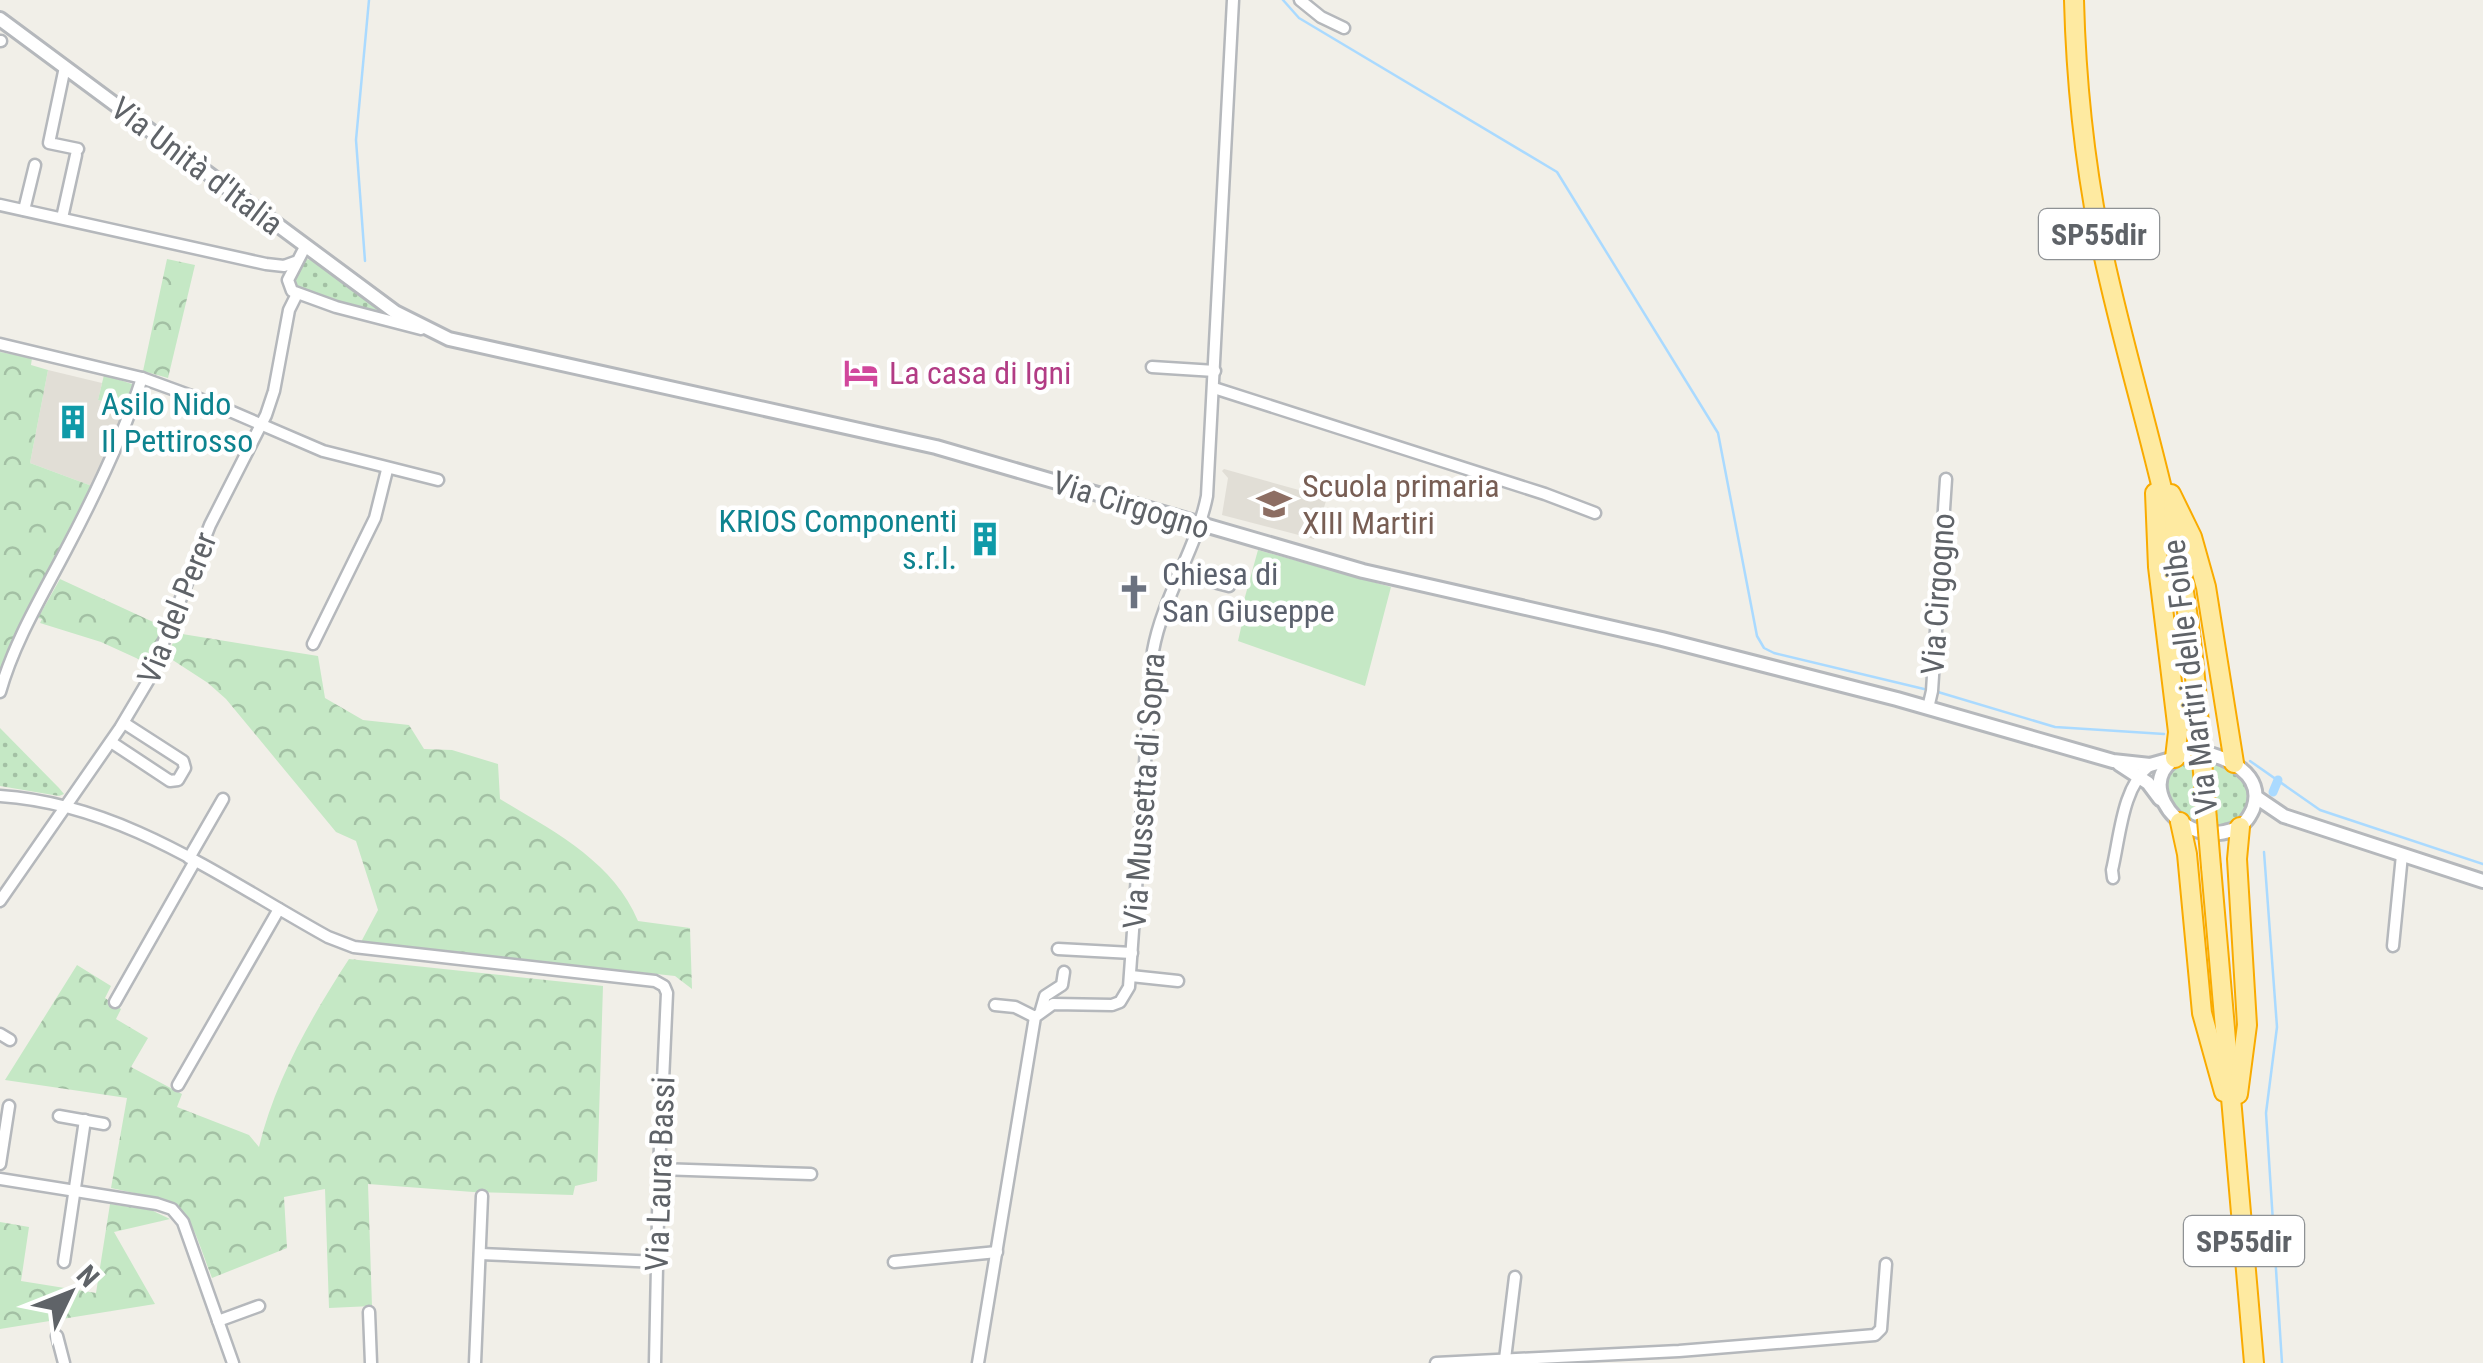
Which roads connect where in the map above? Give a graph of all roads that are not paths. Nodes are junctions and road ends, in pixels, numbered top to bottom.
1 (1233, 0) edge
2 (1300, 0) edge
3 (2074, 0) edge
4 (0, 19) edge
5 (1344, 28) dead end
6 (64, 67) junction
7 (34, 165) dead end
8 (0, 205) edge
9 (24, 210) junction
10 (62, 218) junction
11 (305, 247) junction
12 (295, 262) junction
13 (266, 264) junction
14 (292, 288) junction
15 (395, 312) joint
16 (427, 330) junction
17 (0, 344) edge
18 (1152, 367) dead end
19 (1215, 371) junction
20 (142, 378) junction
21 (1214, 388) junction
22 (261, 426) junction
23 (2155, 462) junction
24 (388, 470) junction
25 (1946, 479) dead end
26 (438, 480) dead end
27 (1595, 513) dead end
28 (1200, 526) junction
29 (1179, 573) junction
30 (1228, 586) dead end
31 (314, 644) dead end
32 (0, 692) edge
33 (1928, 708) junction
34 (124, 723) junction
35 (111, 742) junction
36 (2176, 758) junction
37 (2113, 760) junction
38 (2234, 764) junction
39 (2150, 765) junction
40 (2138, 775) junction
41 (0, 796) edge
42 (2256, 797) junction
43 (223, 799) dead end
44 (2161, 801) junction
45 (65, 806) junction
46 (2284, 816) junction
47 (2180, 822) junction
48 (2244, 824) junction
49 (2402, 855) junction
50 (192, 860) junction
51 (2113, 878) dead end
52 (2483, 881) edge
53 (0, 901) edge
54 (279, 910) junction
55 (2393, 946) dead end
56 (1058, 949) dead end
57 (1132, 953) junction
58 (1064, 972) dead end
59 (1131, 976) junction
60 (1178, 982) dead end
61 (115, 1002) dead end
62 (996, 1005) dead end
63 (1038, 1014) junction
64 (178, 1085) dead end
65 (10, 1106) dead end
66 (59, 1116) dead end
67 (2233, 1119) junction
68 (85, 1120) junction
69 (104, 1124) dead end
70 (0, 1164) edge
71 (659, 1169) junction
72 (811, 1174) dead end
73 (0, 1179) edge
74 (72, 1190) junction
75 (482, 1196) dead end
76 (997, 1252) junction
77 (480, 1254) junction
78 (64, 1262) dead end
79 (658, 1262) junction
80 (894, 1262) dead end
81 (1886, 1264) dead end
82 (1515, 1276) dead end
83 (259, 1306) dead end
84 (369, 1312) dead end
85 (218, 1321) junction
86 (57, 1336) dead end
87 (1506, 1359) junction
88 (64, 1363) edge
89 (233, 1363) edge
90 (371, 1363) edge
91 (475, 1363) edge
92 (655, 1363) edge
93 (978, 1363) edge
94 (1436, 1363) edge
95 (2254, 1363) edge

1 - 19 street, Via Mussetta di Sopra
2 - 5 street
3 - 23 highway, Via Martiri delle Foibe / SP55dir
4 - 6 street, Via Unità d'Italia
6 - 10 street, Via Unità d'Italia
6 - 11 street, Via Unità d'Italia
7 - 9 street
8 - 9 street
9 - 10 street
10 - 13 street
11 - 12 street, Via del Perer
11 - 15 street, Via Unità d'Italia
12 - 13 street
12 - 14 street, Via del Perer
13 - 14 street
14 - 16 street
14 - 22 street, Via del Perer
15 - 16 street, Via Cirgogno
16 - 28 street, Via Cirgogno
17 - 20 street
18 - 19 street
19 - 21 street, Via Mussetta di Sopra
20 - 22 street
20 - 32 street
21 - 27 street
21 - 28 street, Via Mussetta di Sopra
22 - 24 street
22 - 34 street, Via del Perer
23 - 36 highway
23 - 38 highway
23 - 67 highway, Via Martiri delle Foibe / SP55dir, bridge
24 - 26 street
24 - 31 street
25 - 33 street, Via Cirgogno
28 - 29 street, Via Mussetta di Sopra
28 - 33 street, Via Cirgogno
29 - 30 street
29 - 57 street, Via Mussetta di Sopra
33 - 37 street, Via Cirgogno
34 - 35 street, Via del Perer
34 - 35 street
35 - 45 street, Via del Perer
36 - 38 street
36 - 39 street, Via Cirgogno
36 - 44 street
37 - 39 street, Via Cirgogno
37 - 40 street, Via Cirgogno
38 - 42 street
39 - 40 street, Via Cirgogno
40 - 44 street, Via Cirgogno
40 - 51 street
41 - 45 street
42 - 46 street
42 - 48 street
43 - 50 street
44 - 47 street
45 - 50 street
45 - 53 street, Via del Perer
46 - 48 street
46 - 49 street
47 - 48 street
47 - 67 highway
48 - 67 highway
49 - 52 street
49 - 55 street
50 - 54 street
50 - 61 street
54 - 64 street
54 - 71 street, Via Laura Bassi
56 - 57 street, Via Mussetta di Sopra
57 - 59 street, Via Mussetta di Sopra
58 - 63 street
59 - 60 street, Via Mussetta di Sopra
59 - 63 street, Via Mussetta di Sopra
62 - 63 street, Via Mussetta di Sopra
63 - 76 street
65 - 70 street
66 - 68 street
67 - 95 highway, Via Martiri delle Foibe / SP55dir
68 - 69 street
68 - 74 street
71 - 72 street
71 - 79 street, Via Laura Bassi
73 - 74 street
74 - 78 street
74 - 85 street
75 - 77 street
76 - 80 street
76 - 93 street
77 - 79 street
77 - 91 street
79 - 92 street, Via Laura Bassi
81 - 87 street
82 - 87 street
83 - 85 street
84 - 90 street
85 - 89 street
86 - 88 street
87 - 94 street

